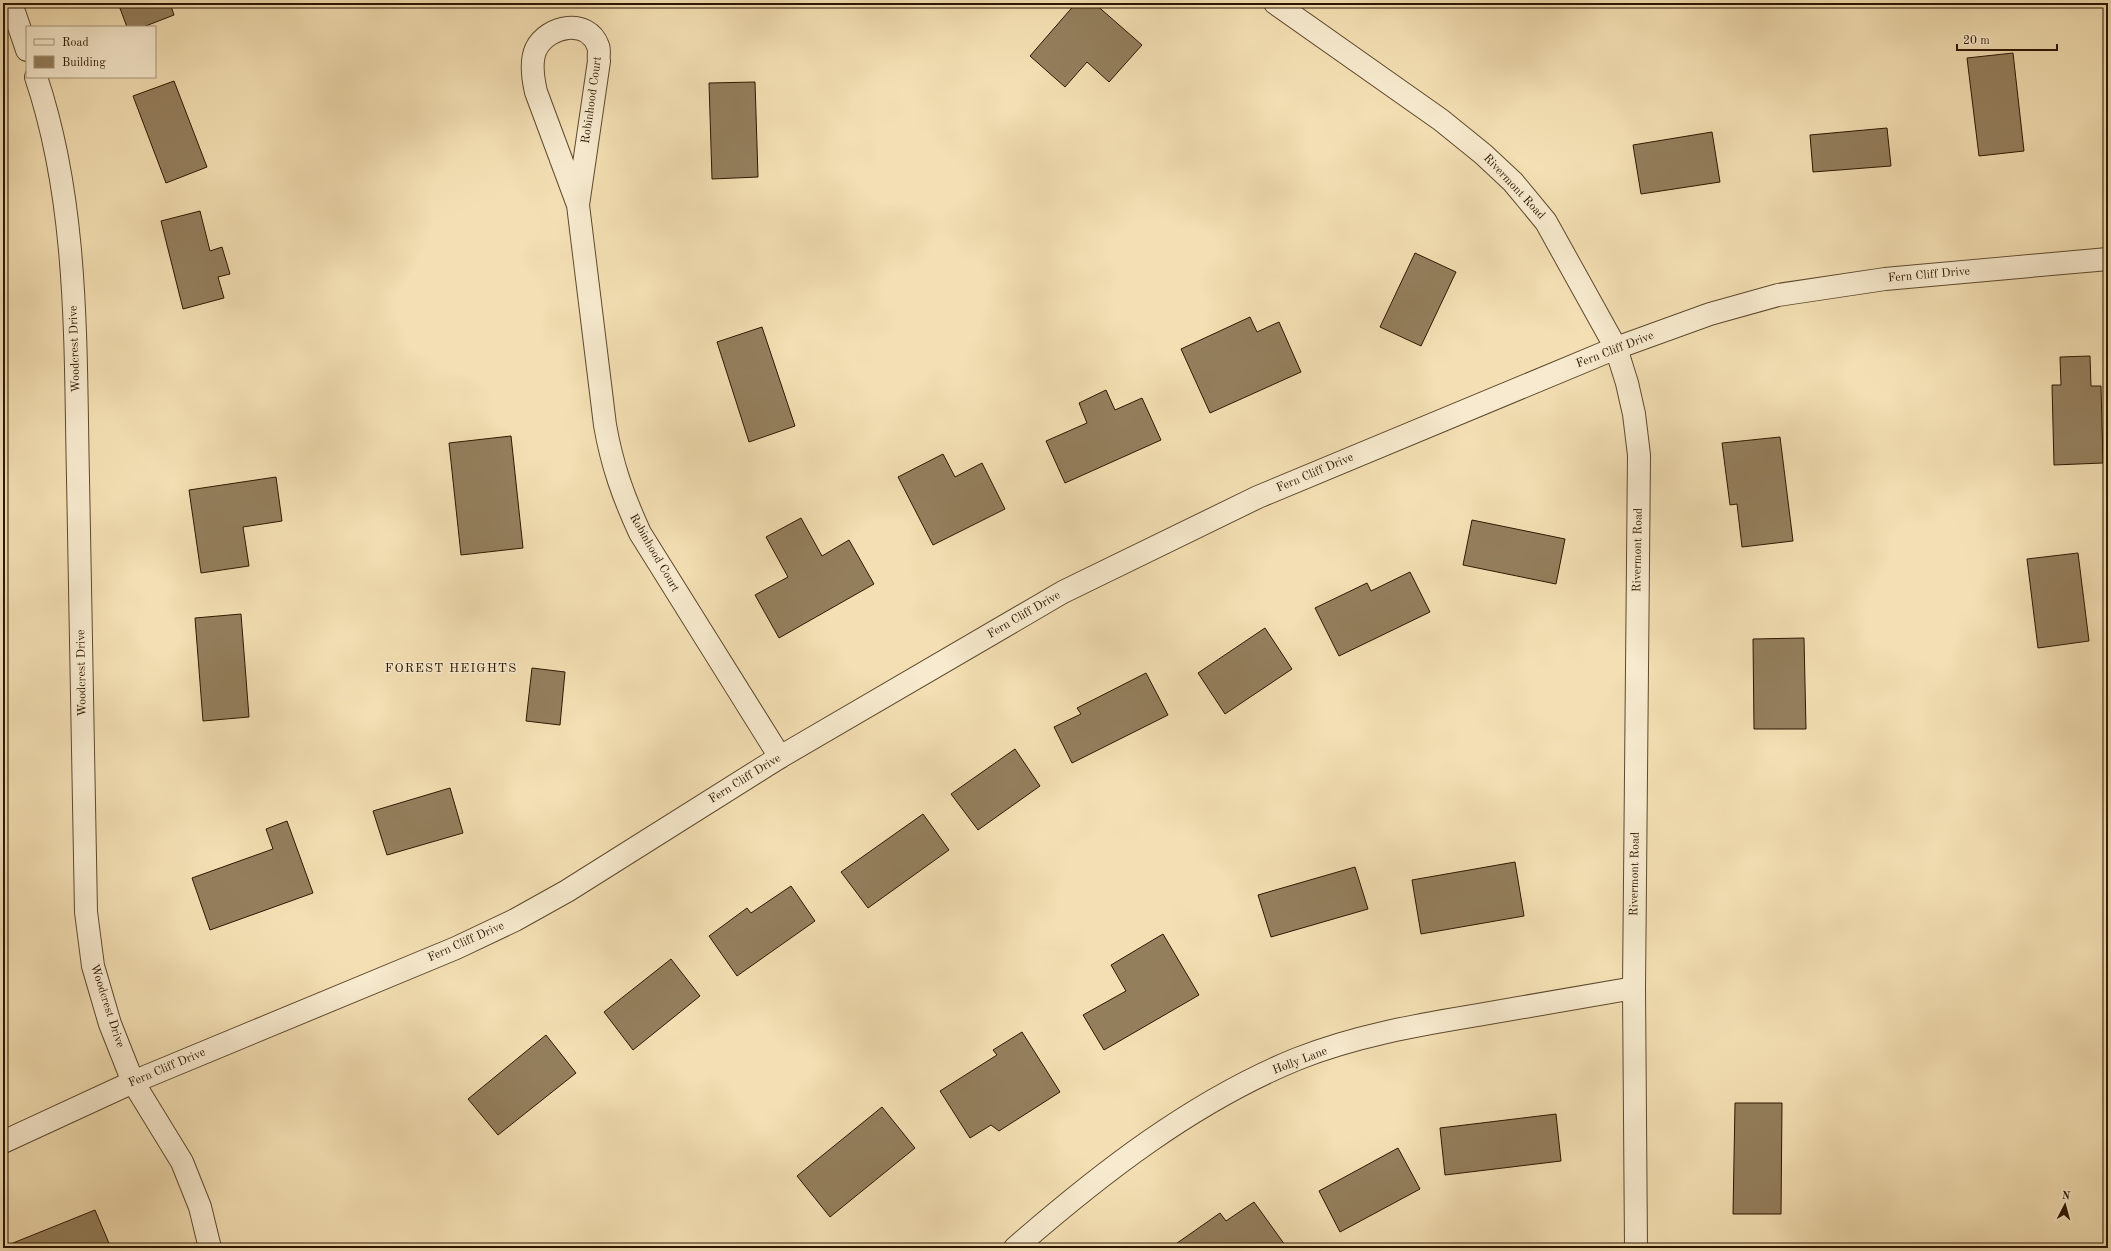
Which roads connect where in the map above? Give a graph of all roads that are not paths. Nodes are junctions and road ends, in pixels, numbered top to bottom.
1 (11, 3) edge
2 (1275, 3) edge
3 (26, 47) edge
4 (36, 78) edge
5 (578, 205) junction
6 (2108, 259) edge
7 (1616, 348) junction
8 (780, 757) junction
9 (1634, 988) junction
10 (133, 1082) junction
11 (3, 1142) edge
12 (210, 1248) edge
13 (1015, 1248) edge
14 (1636, 1248) edge

1 - 3 street
2 - 7 street, Rivermont Road
4 - 10 street, Woodcrest Drive
5 - 5 street, Robinhood Court
5 - 8 street, Robinhood Court
6 - 7 street, Fern Cliff Drive
7 - 8 street, Fern Cliff Drive
7 - 9 street, Rivermont Road
8 - 10 street, Fern Cliff Drive
9 - 13 street, Holly Lane
9 - 14 street, Rivermont Road
10 - 11 street, Fern Cliff Drive
10 - 12 street, Woodcrest Drive

